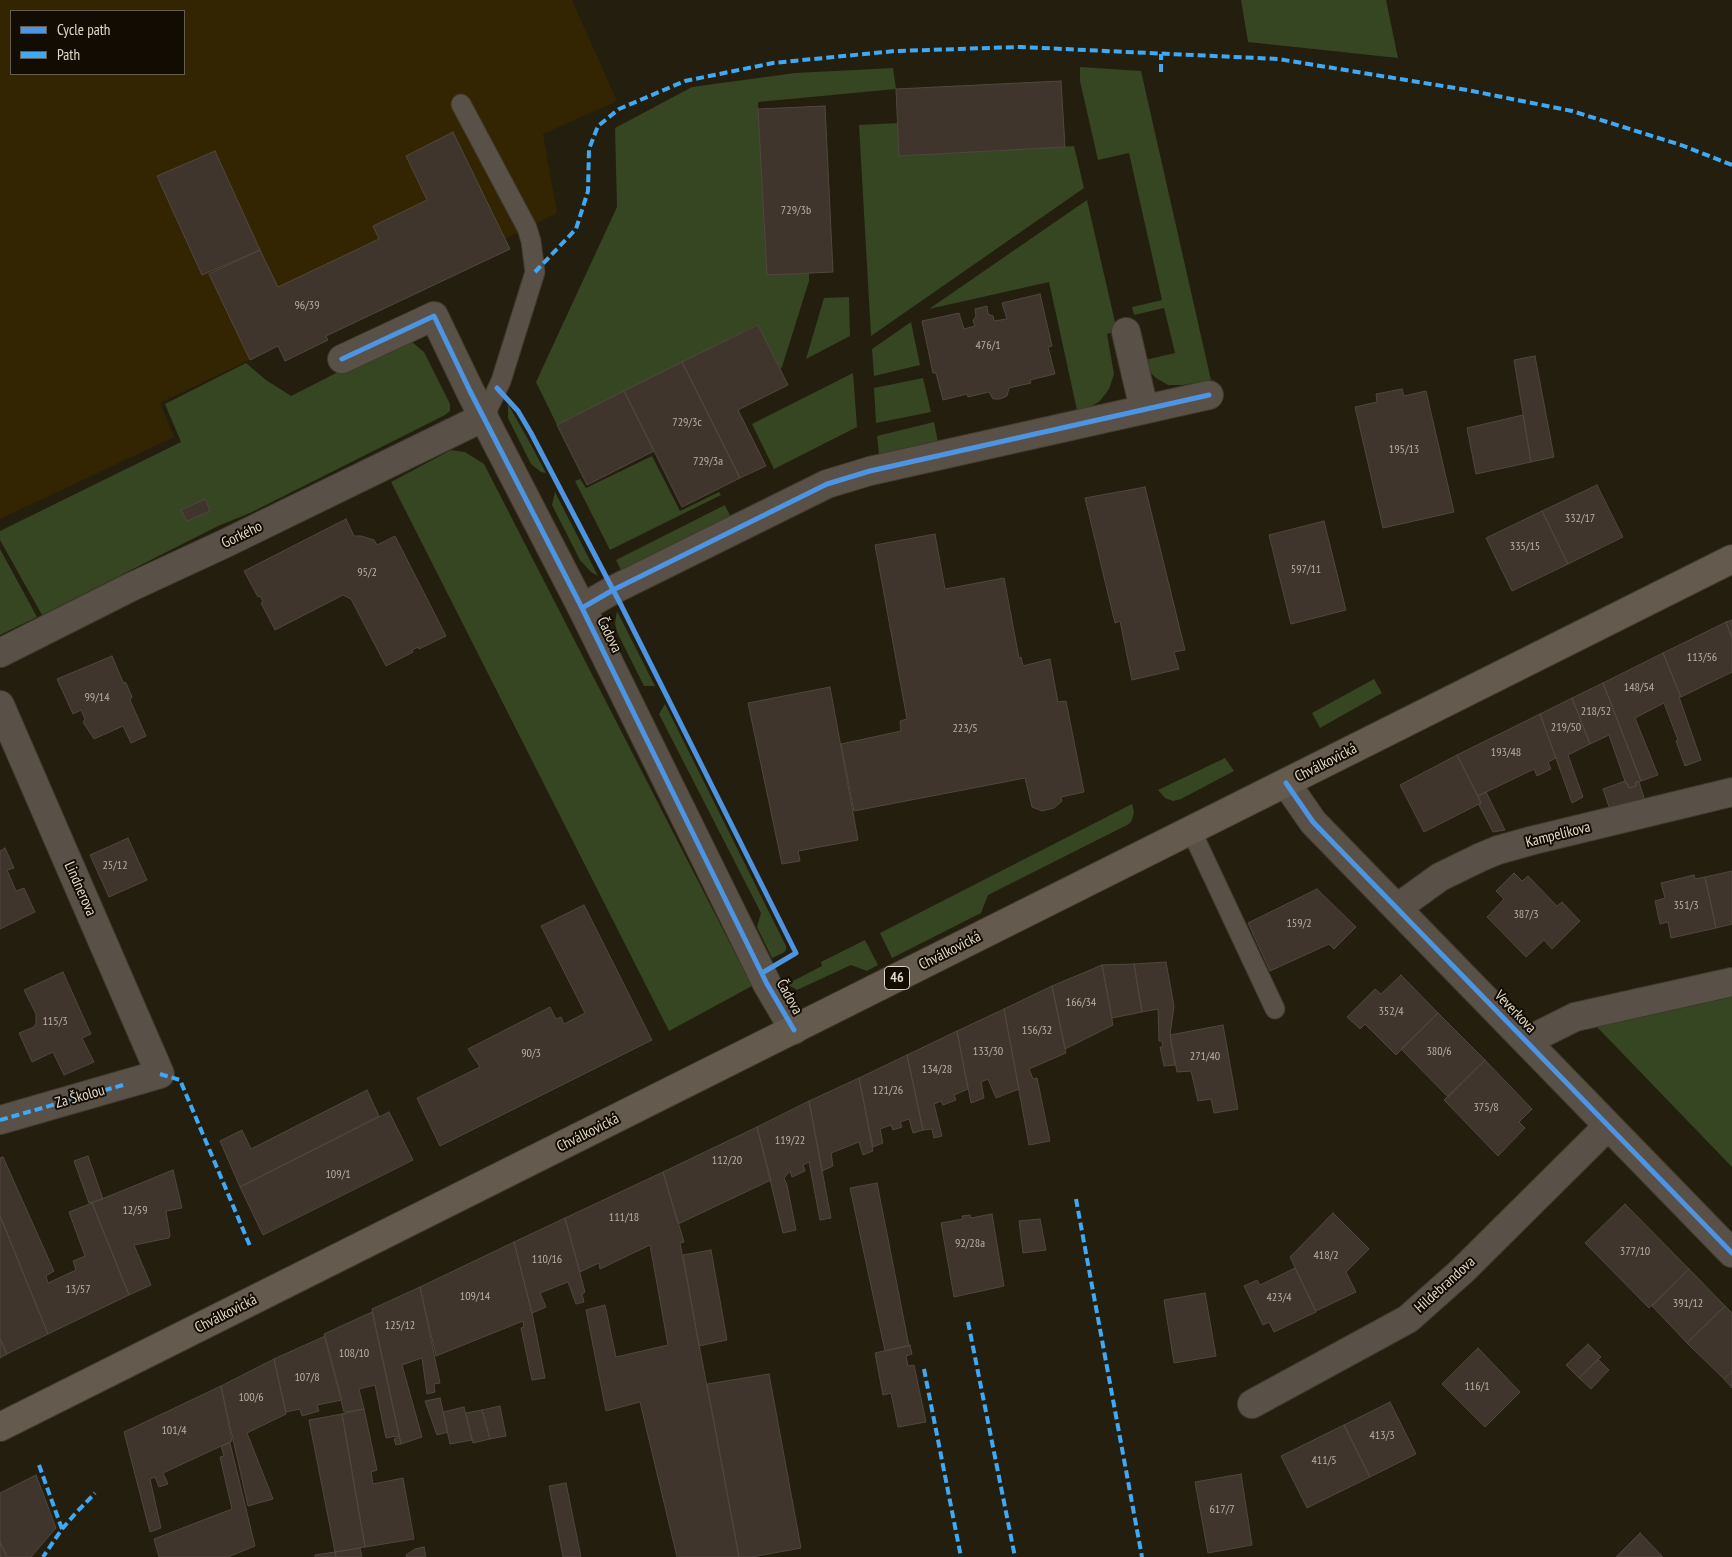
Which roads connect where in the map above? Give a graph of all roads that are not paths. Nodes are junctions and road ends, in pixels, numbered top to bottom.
1 (461, 104) dead end
2 (1126, 332) dead end
3 (342, 359) dead end
4 (1209, 395) dead end
5 (1144, 409) junction
6 (484, 417) junction
7 (1732, 559) edge
8 (582, 608) junction
9 (0, 653) edge
10 (0, 705) edge
11 (1286, 783) junction
12 (1732, 792) edge
13 (1191, 830) junction
14 (1397, 908) junction
15 (1732, 982) edge
16 (1274, 1009) dead end
17 (794, 1030) junction
18 (1528, 1043) junction
19 (160, 1074) joint
20 (0, 1120) edge
21 (1608, 1126) junction
22 (1732, 1253) edge
23 (1252, 1404) dead end
24 (0, 1427) edge

1 - 6 lane
2 - 5 street
3 - 6 street, Čadova
4 - 5 street
5 - 8 street
6 - 8 street, Čadova
6 - 9 street, Gorkého
7 - 11 main road, Chválkovická / 46
8 - 17 street, Čadova
10 - 19 street, Lindnerova
11 - 13 main road, Chválkovická / 46
11 - 14 street, Veverkova
12 - 14 street, Kampelíkova
13 - 16 lane
13 - 17 main road, Chválkovická / 46
14 - 18 street, Veverkova
15 - 18 street
17 - 24 main road, Chválkovická / 46
18 - 21 street, Veverkova
19 - 20 street, Za Školou
21 - 22 street, Veverkova
21 - 23 street, Hildebrandova

